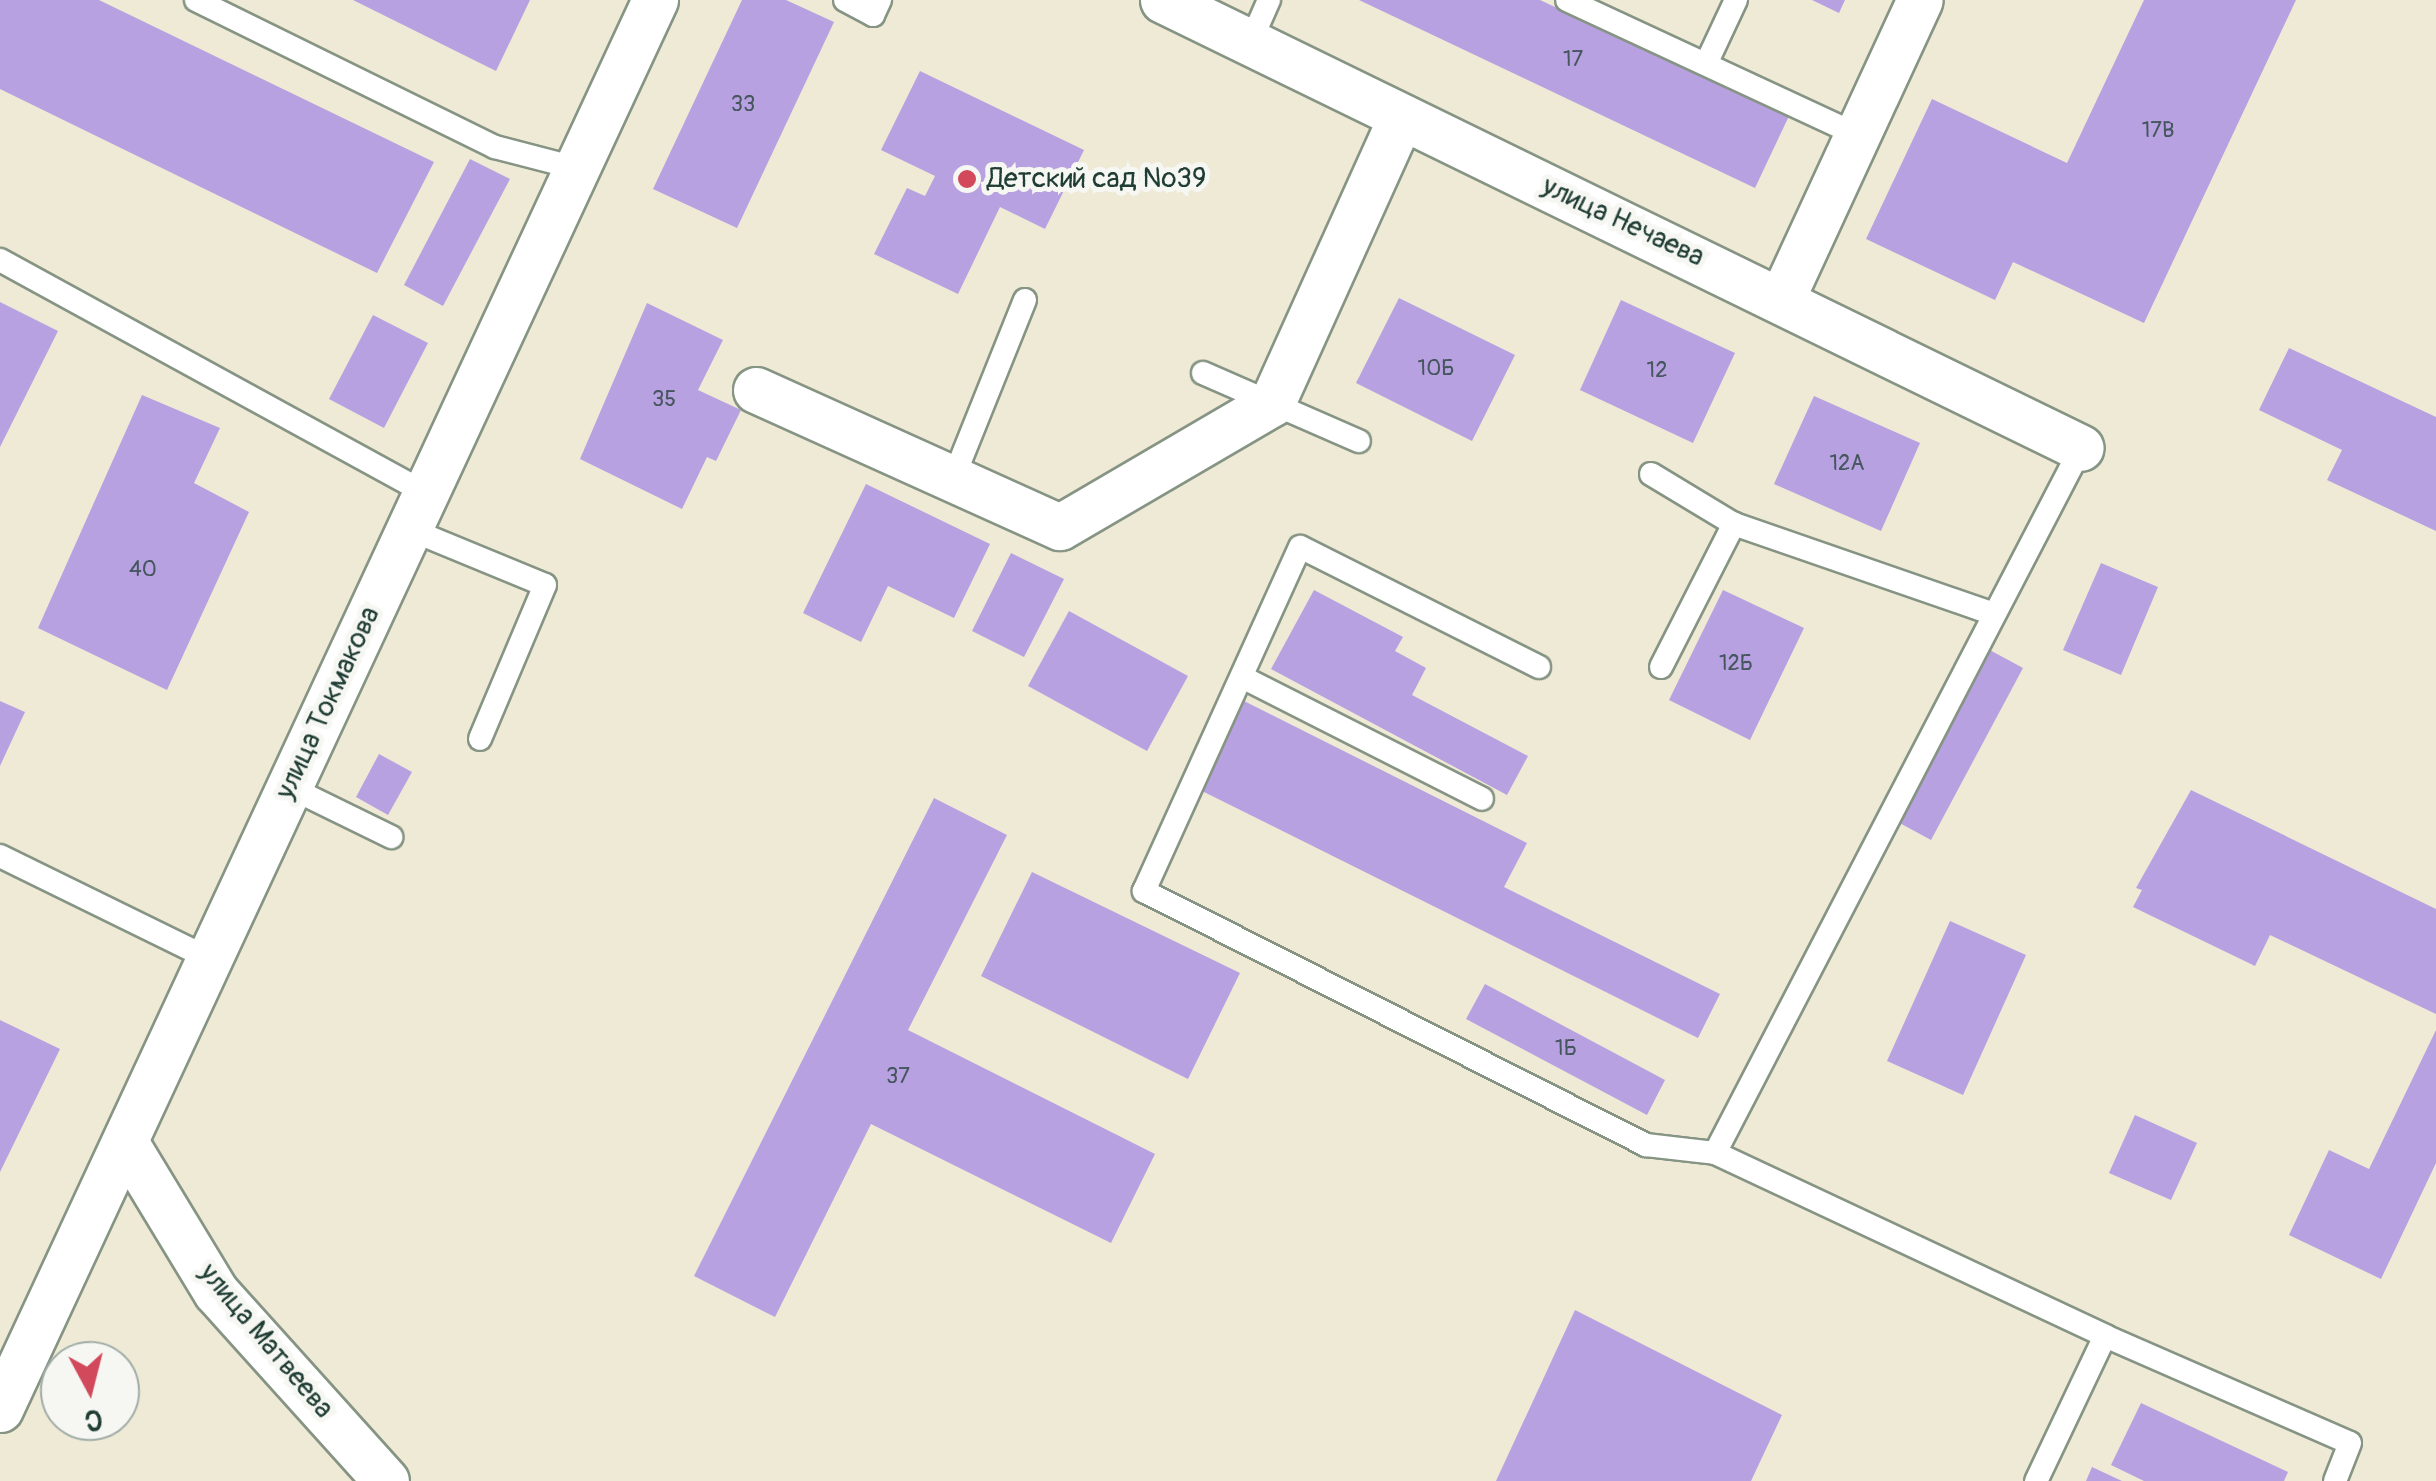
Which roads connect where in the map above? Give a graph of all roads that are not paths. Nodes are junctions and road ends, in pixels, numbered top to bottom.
1 (196, 0) edge
2 (654, 0) edge
3 (845, 0) edge
4 (880, 0) edge
5 (1163, 0) edge
6 (1269, 0) edge
7 (1567, 0) edge
8 (1736, 0) edge
9 (1920, 0) edge
10 (1250, 43) junction
11 (1706, 64) junction
12 (1400, 117) junction
13 (1858, 135) junction
14 (576, 168) junction
15 (0, 260) edge
16 (1782, 298) junction
17 (1024, 300) dead end
18 (1203, 373) dead end
19 (756, 390) dead end
20 (1272, 402) junction
21 (1358, 441) dead end
22 (2081, 448) joint
23 (1651, 474) dead end
24 (953, 479) junction
25 (417, 511) junction
26 (1734, 524) junction
27 (1994, 614) junction
28 (1662, 667) dead end
29 (1539, 668) dead end
30 (1242, 678) junction
31 (480, 739) dead end
32 (289, 787) junction
33 (1482, 798) dead end
34 (392, 837) dead end
35 (0, 856) edge
36 (210, 959) junction
37 (124, 1142) junction
38 (1716, 1153) junction
39 (2105, 1336) junction
40 (1, 1407) edge
41 (386, 1481) edge
42 (2036, 1481) edge
43 (2335, 1481) edge

1 - 14 lane
2 - 14 street, улица Токмакова
3 - 4 lane
5 - 10 street, улица Нечаева
6 - 10 lane
7 - 11 lane
8 - 11 lane
9 - 13 street
10 - 12 street, улица Нечаева
11 - 13 lane
12 - 16 street, улица Нечаева
12 - 20 street
13 - 16 street
14 - 25 street, улица Токмакова
15 - 25 lane
16 - 22 street, улица Нечаева
17 - 24 lane
18 - 20 lane
19 - 24 street
20 - 21 lane
20 - 24 street
22 - 27 lane
23 - 26 lane
25 - 31 lane
25 - 32 street, улица Токмакова
26 - 27 lane
26 - 28 lane
27 - 38 lane
29 - 30 lane
30 - 33 lane
30 - 38 lane
32 - 34 lane
32 - 36 street, улица Токмакова
35 - 36 lane
36 - 37 street, улица Токмакова
37 - 40 street, улица Токмакова
37 - 41 street, улица Матвеева
38 - 39 lane
39 - 42 lane
39 - 43 lane

